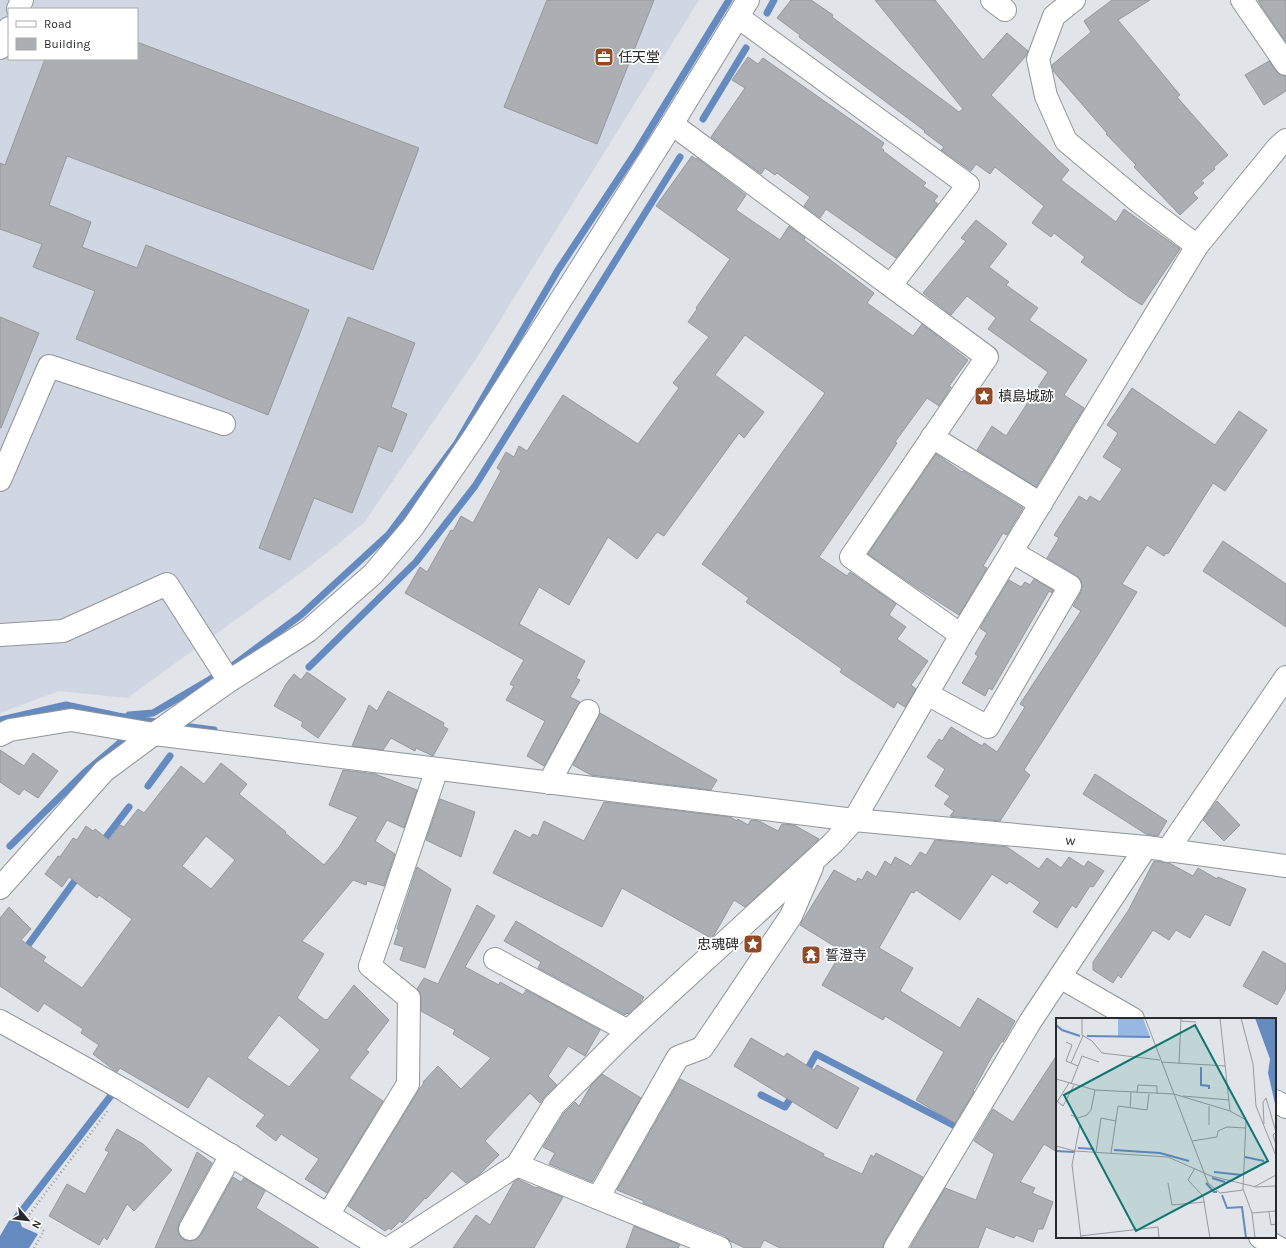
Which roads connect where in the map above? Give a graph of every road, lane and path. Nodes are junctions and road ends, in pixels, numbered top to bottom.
1 (1074, 0) edge
2 (1242, 0) edge
3 (743, 8) edge
4 (8, 30) edge
5 (0, 48) edge
6 (1286, 64) edge
7 (672, 124) junction
8 (1286, 140) edge
9 (1197, 246) junction
10 (891, 285) junction
11 (224, 424) dead end
12 (932, 437) junction
13 (0, 480) edge
14 (1041, 504) junction
15 (1012, 552) junction
16 (0, 635) edge
17 (961, 635) junction
18 (1286, 678) edge
19 (229, 681) junction
20 (927, 694) junction
21 (588, 711) dead end
22 (154, 734) junction
23 (0, 735) edge
24 (437, 769) junction
25 (549, 783) junction
26 (854, 820) junction
27 (1157, 849) junction
28 (815, 859) junction
29 (1286, 866) edge
30 (0, 888) edge
31 (496, 959) dead end
32 (1060, 977) junction
33 (1131, 1018) edge
34 (0, 1021) edge
35 (628, 1032) junction
36 (124, 1090) junction
37 (1276, 1102) edge
38 (1286, 1107) edge
39 (231, 1155) junction
40 (517, 1166) junction
41 (598, 1198) junction
42 (328, 1215) junction
43 (190, 1229) dead end
44 (1262, 1238) edge
45 (34, 1248) edge
46 (382, 1248) edge
47 (389, 1248) edge
48 (720, 1248) edge
49 (895, 1248) edge
50 (1279, 1248) edge

1 - 9 street
2 - 6 street
3 - 7 street
3 - 10 street
4 - 5 street
7 - 10 street
7 - 19 street
8 - 9 street
9 - 14 street
10 - 12 street
11 - 13 street
12 - 14 street
12 - 17 street
14 - 15 street
15 - 17 street
15 - 20 street
16 - 19 street
17 - 20 street
18 - 27 street
19 - 22 street
20 - 26 street
21 - 25 street
22 - 23 street, w
22 - 24 street, w
22 - 30 street
24 - 25 street, w
24 - 42 street
25 - 26 street, w
26 - 27 street, w
26 - 28 street
27 - 29 street, w
27 - 32 street
28 - 35 street
28 - 41 street
31 - 35 street
32 - 33 street
32 - 49 street
34 - 36 street
35 - 40 street
36 - 39 street
36 - 45 path
37 - 38 street
39 - 42 street
39 - 43 street
40 - 41 street
40 - 47 street
41 - 48 street
42 - 46 street
44 - 50 street

